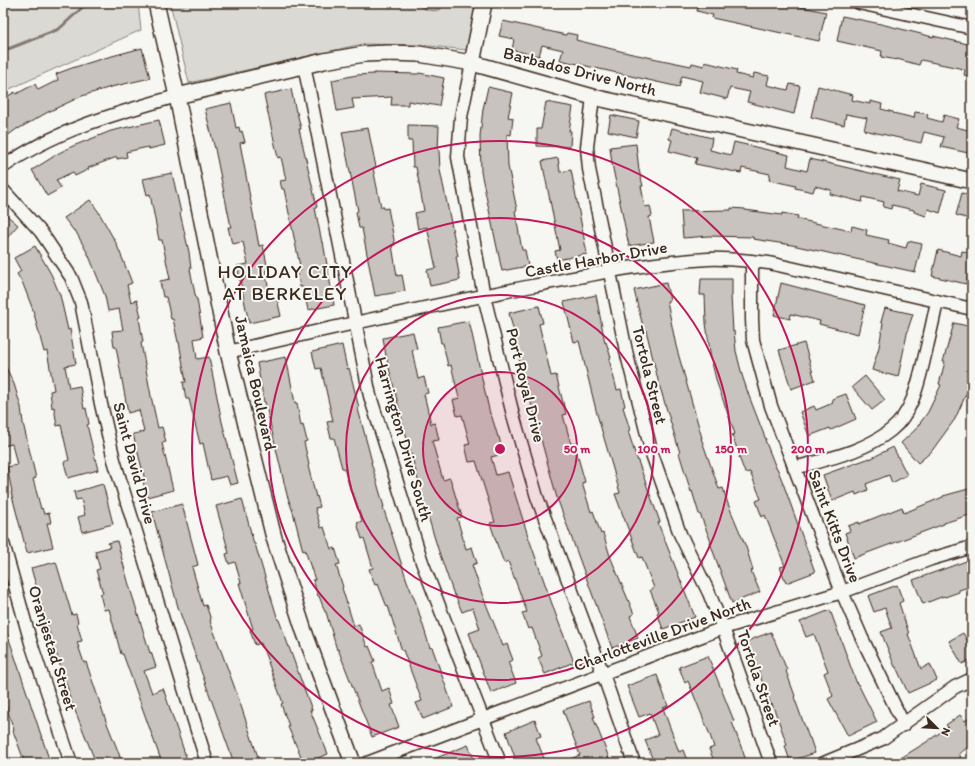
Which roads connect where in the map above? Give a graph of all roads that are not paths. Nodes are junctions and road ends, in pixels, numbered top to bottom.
1 (156, 3) edge
2 (484, 3) edge
3 (859, 3) edge
4 (872, 4) edge
5 (972, 28) edge
6 (472, 63) junction
7 (304, 65) junction
8 (177, 96) junction
9 (593, 96) junction
10 (3, 167) edge
11 (972, 181) edge
12 (3, 190) edge
13 (752, 261) junction
14 (610, 272) junction
15 (484, 296) junction
16 (937, 301) junction
17 (972, 309) edge
18 (355, 322) junction
19 (228, 352) junction
20 (794, 468) junction
21 (3, 543) edge
22 (972, 547) edge
23 (842, 592) junction
24 (723, 628) junction
25 (603, 674) junction
26 (972, 679) edge
27 (484, 720) junction
28 (904, 725) junction
29 (71, 763) edge
30 (207, 763) edge
31 (353, 763) edge
32 (367, 763) edge
33 (500, 763) edge
34 (634, 763) edge
35 (771, 763) edge
36 (824, 763) edge

1 - 8 street, Jamaica Boulevard
2 - 6 street, Port Royal Drive
3 - 4 street
4 - 5 street
6 - 7 street, Barbados Drive North
6 - 9 street, Barbados Drive North
6 - 15 street, Port Royal Drive
7 - 8 street, Barbados Drive North
7 - 18 street, Harrington Drive South
8 - 10 street
8 - 19 street, Jamaica Boulevard
9 - 11 street, Barbados Drive North
9 - 14 street, Tortola Street
12 - 30 street, Saint David Drive
13 - 14 street, Castle Harbor Drive
13 - 16 street, Castle Harbor Drive
13 - 20 street, Saint Kitts Drive
14 - 15 street, Castle Harbor Drive
14 - 24 street, Tortola Street
15 - 18 street, Castle Harbor Drive
15 - 25 street, Port Royal Drive
16 - 17 street, Castle Harbor Drive
16 - 20 street
18 - 19 street, Castle Harbor Drive
18 - 27 street, Harrington Drive South
19 - 31 street, Jamaica Boulevard
20 - 23 street, Saint Kitts Drive
21 - 29 street, Oranjestad Street
22 - 23 street, Charlotteville Drive North
23 - 24 street, Charlotteville Drive North
23 - 28 street, Saint Kitts Drive
24 - 25 street, Charlotteville Drive North
24 - 35 street, Tortola Street
25 - 27 street, Charlotteville Drive North
25 - 34 street, Port Royal Drive
26 - 28 street
27 - 32 street, Charlotteville Drive North
27 - 33 street, Harrington Drive South
28 - 36 street

